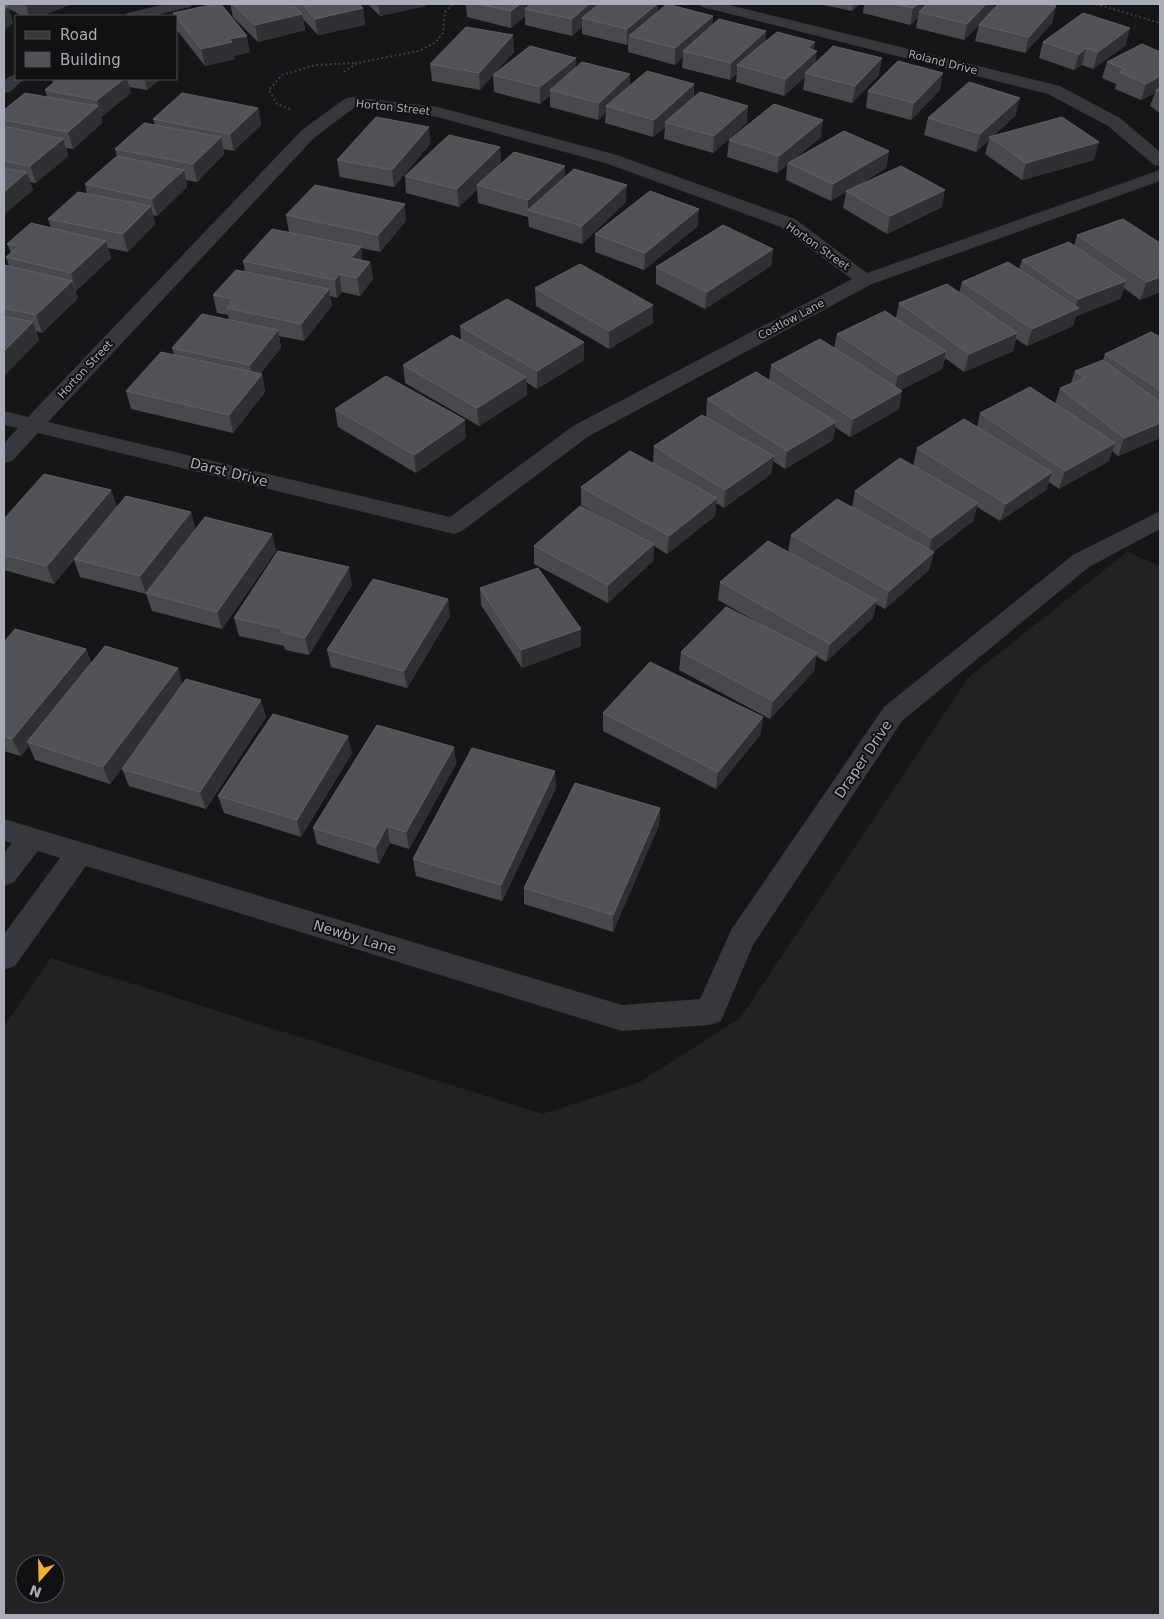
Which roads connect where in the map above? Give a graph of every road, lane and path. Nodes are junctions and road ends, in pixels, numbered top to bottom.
1 (185, 4) edge
2 (453, 4) edge
3 (707, 4) edge
4 (1096, 4) edge
5 (137, 15) edge
6 (1160, 23) edge
7 (357, 63) junction
8 (15, 79) edge
9 (4, 88) edge
10 (352, 102) junction
11 (326, 123) junction
12 (1160, 161) edge
13 (1160, 175) edge
14 (865, 280) junction
15 (4, 418) edge
16 (33, 424) junction
17 (4, 456) edge
18 (1160, 519) edge
19 (454, 526) joint
20 (4, 830) edge
21 (32, 838) junction
22 (80, 853) junction
23 (4, 874) edge
24 (4, 957) edge
25 (710, 1012) joint

1 - 5 street
2 - 7 path
3 - 12 street, Roland Drive
4 - 6 path
7 - 10 path
7 - 11 path
8 - 9 street
10 - 11 street, Horton Street
10 - 14 street, Horton Street
11 - 16 street, Horton Street
13 - 14 street, Costlow Lane
14 - 19 street, Costlow Lane
15 - 16 street, Darst Drive
16 - 17 street, Horton Street
16 - 19 street, Darst Drive
18 - 25 street, Draper Drive
20 - 21 street, Newby Lane
21 - 22 street, Newby Lane
21 - 23 street
22 - 24 street
22 - 25 street, Newby Lane

